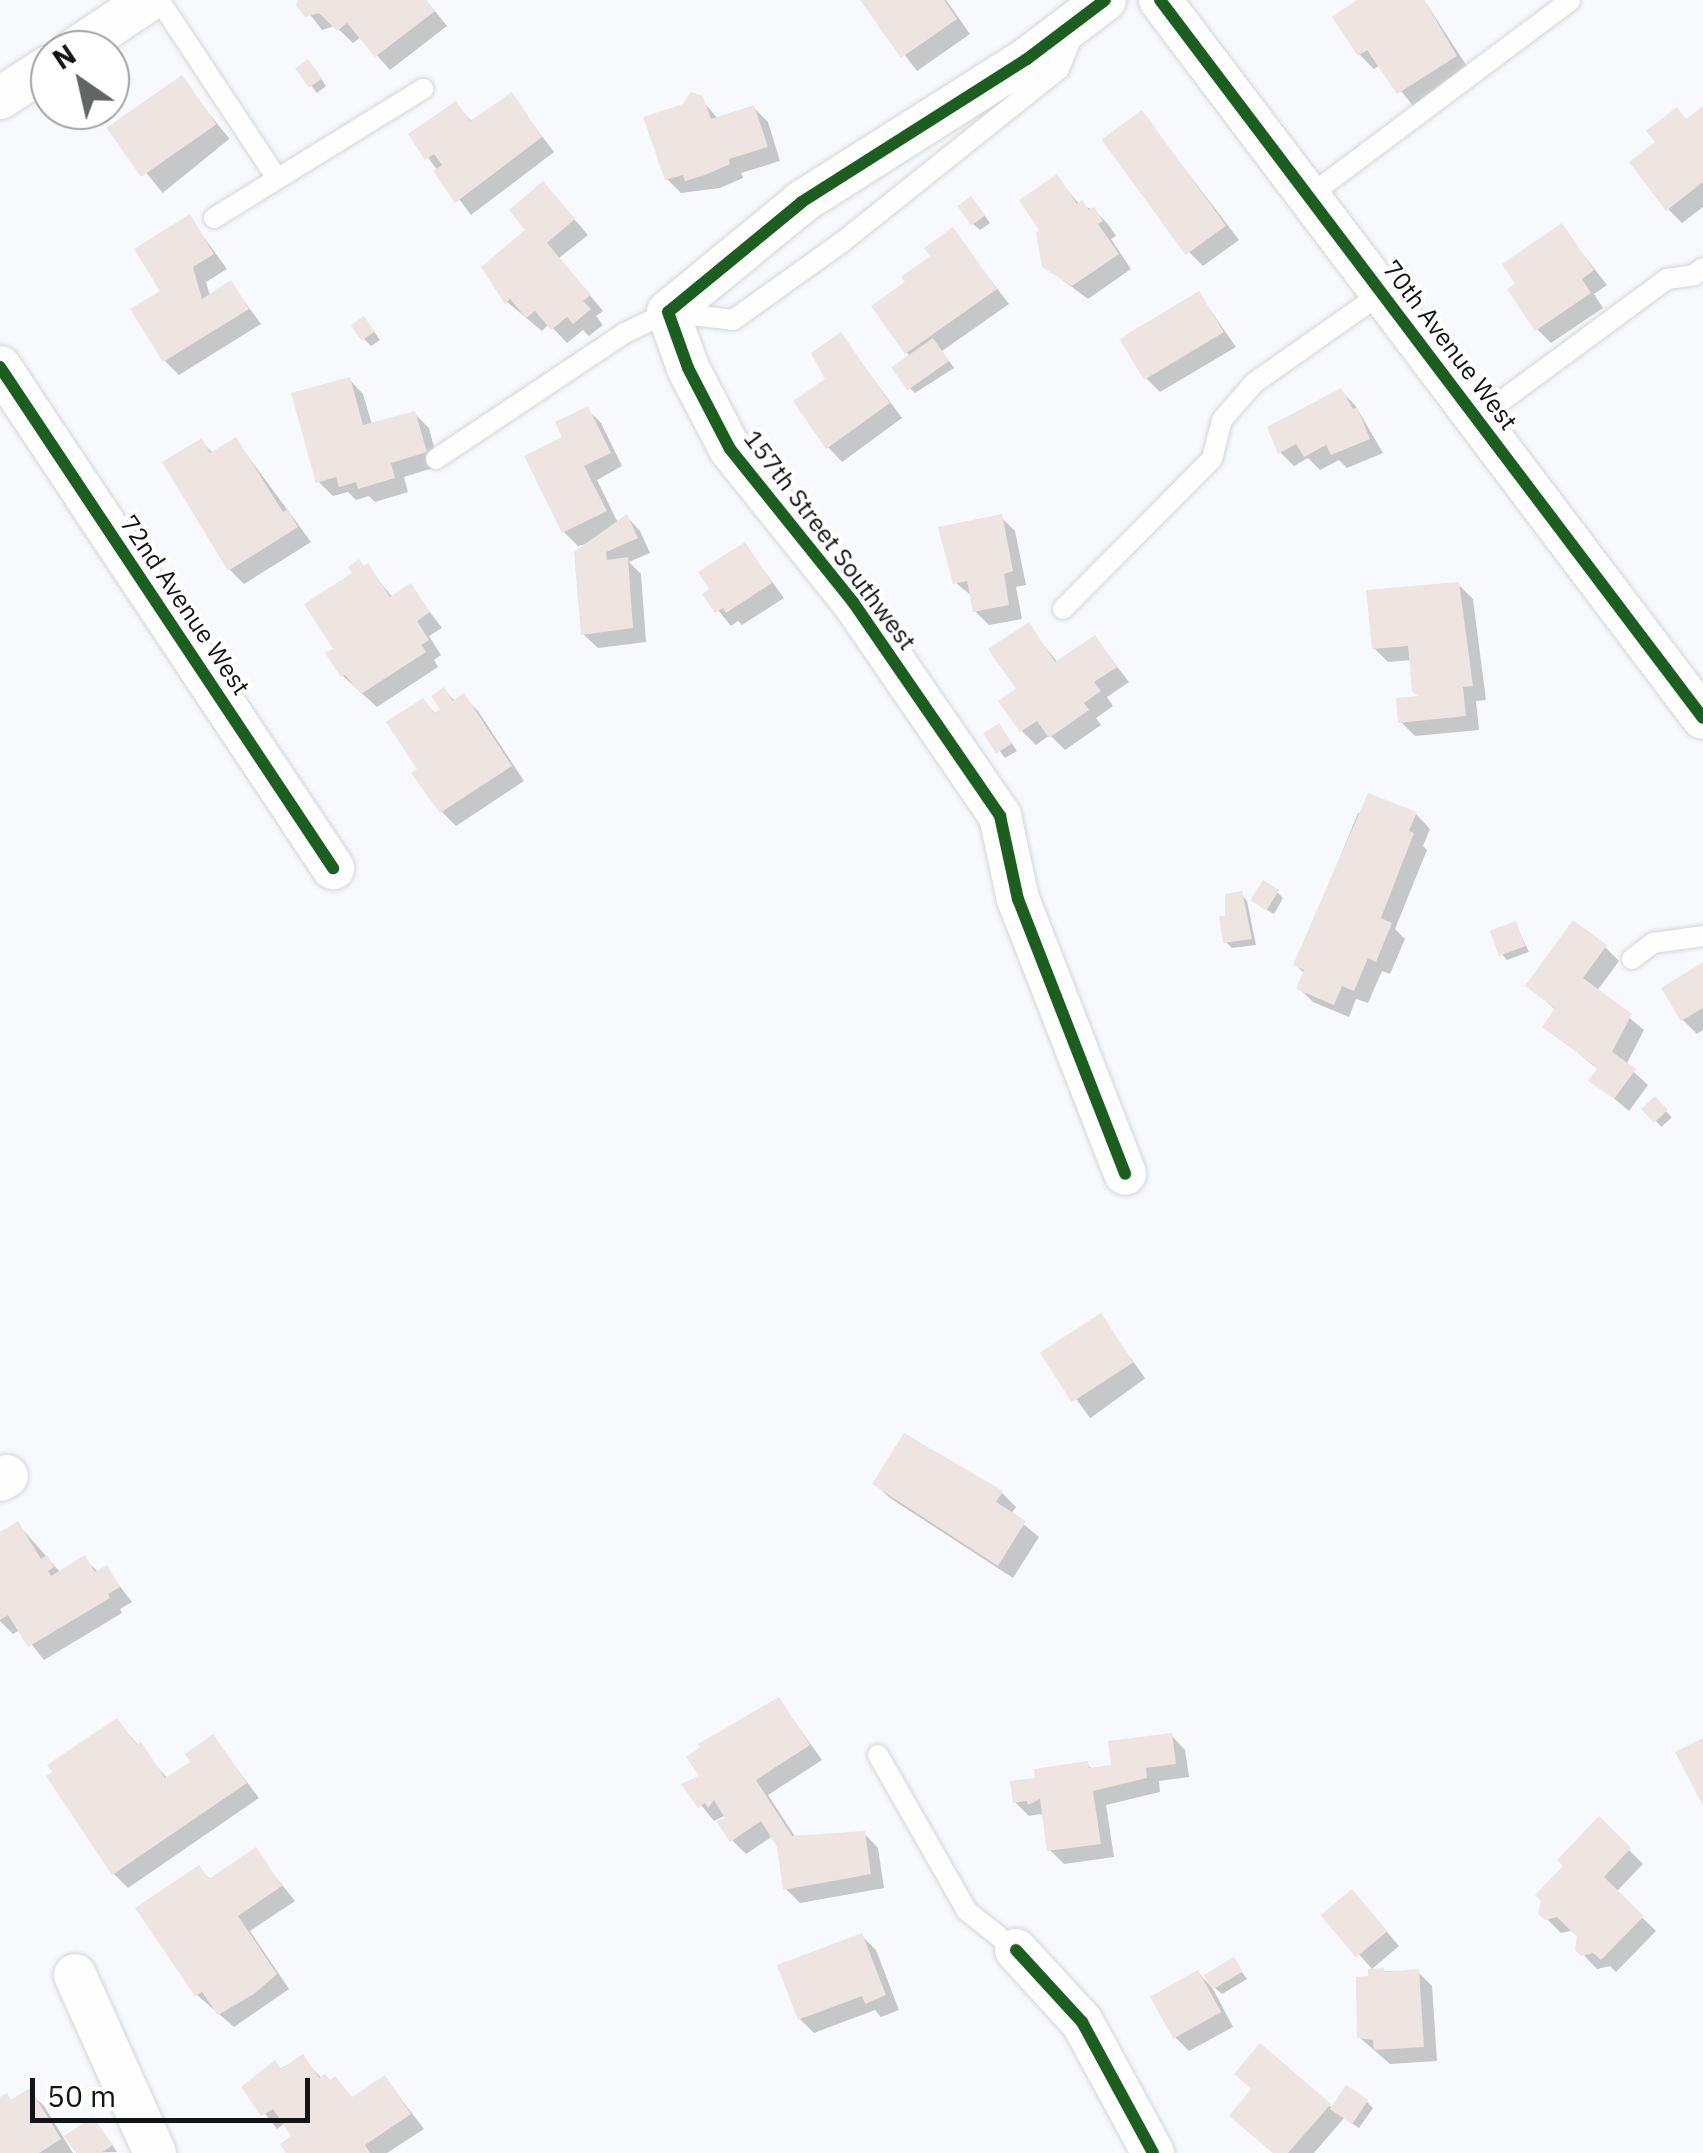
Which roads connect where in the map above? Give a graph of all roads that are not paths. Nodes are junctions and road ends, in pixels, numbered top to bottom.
1 (149, 0) edge
2 (159, 0) edge
3 (1160, 0) edge
4 (1570, 1) edge
5 (1092, 10) edge
6 (104, 30) edge
7 (30, 79) edge
8 (422, 89) dead end
9 (0, 98) edge
10 (277, 178) junction
11 (1309, 196) junction
12 (214, 218) dead end
13 (1703, 268) edge
14 (1382, 294) junction
15 (668, 312) junction
16 (0, 366) edge
17 (1477, 419) junction
18 (436, 458) dead end
19 (1063, 609) dead end
20 (1703, 718) edge
21 (333, 868) dead end
22 (1703, 936) edge
23 (1632, 959) dead end
24 (1125, 1174) dead end
25 (878, 1755) dead end
26 (1016, 1950) joint
27 (75, 1975) dead end
28 (155, 2153) edge
29 (1153, 2153) edge

1 - 6 street
2 - 10 lane
3 - 11 street, 70th Avenue West
4 - 11 lane
5 - 15 street
7 - 9 street
8 - 10 lane
10 - 12 lane
11 - 14 street, 70th Avenue West
13 - 17 lane
14 - 17 street, 70th Avenue West
14 - 19 lane
15 - 18 lane
15 - 24 street, 157th Street Southwest
16 - 21 street, 72nd Avenue West
17 - 20 street, 70th Avenue West
22 - 23 lane
25 - 26 lane
26 - 29 street
27 - 28 street

